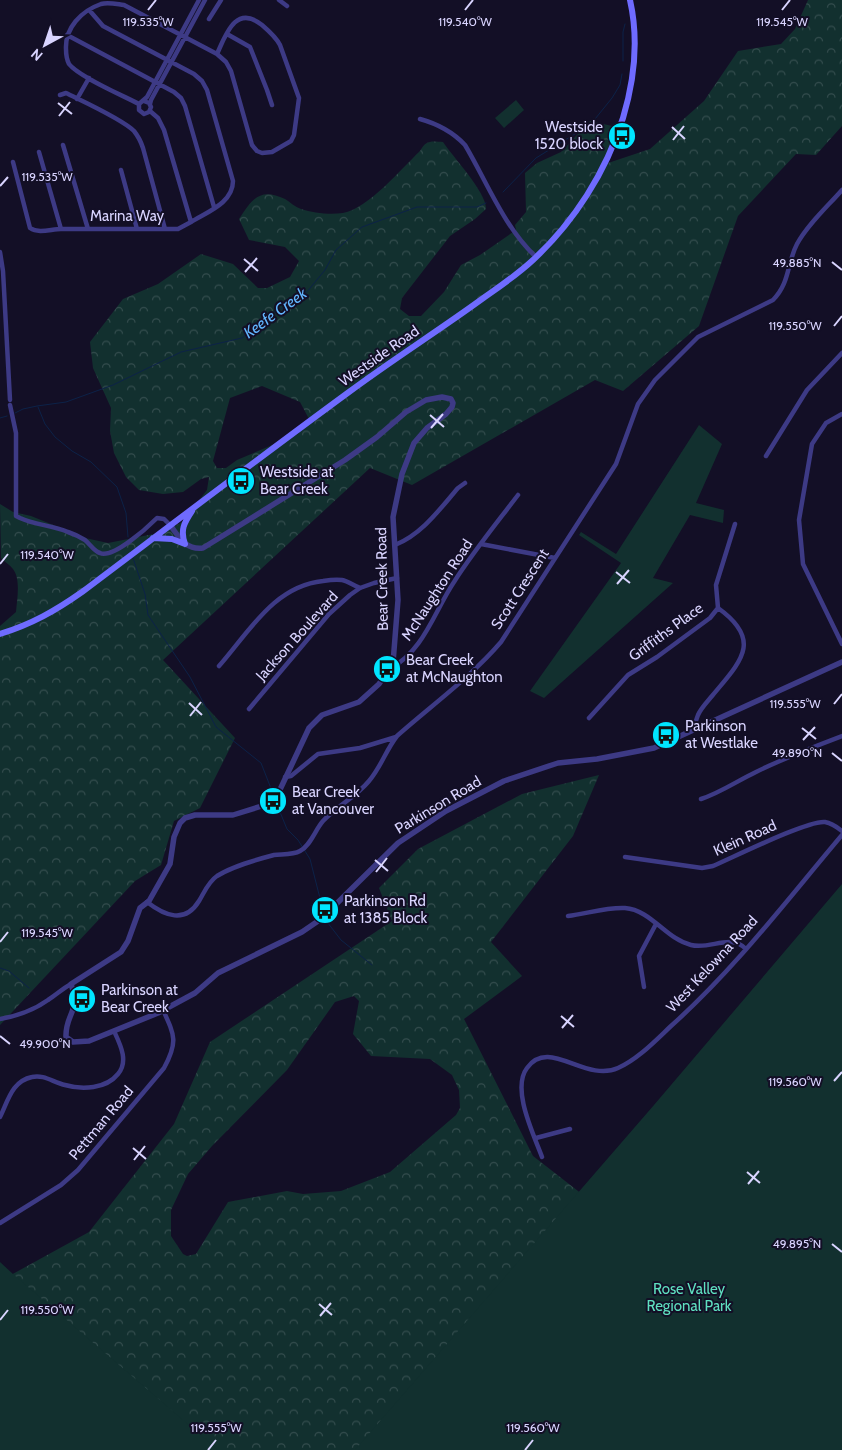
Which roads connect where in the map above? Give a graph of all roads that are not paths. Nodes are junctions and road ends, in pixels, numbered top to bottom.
1 (198, 0) edge
2 (205, 0) edge
3 (221, 0) edge
4 (279, 0) edge
5 (630, 0) edge
6 (121, 2) edge
7 (287, 6) dead end
8 (90, 11) junction
9 (209, 19) dead end
10 (227, 34) junction
11 (67, 35) junction
12 (183, 36) junction
13 (217, 54) junction
14 (169, 61) junction
15 (89, 78) junction
16 (157, 83) junction
17 (60, 95) dead end
18 (77, 99) junction
19 (144, 101) junction
20 (139, 104) junction
21 (150, 104) junction
22 (272, 105) dead end
23 (150, 111) junction
24 (420, 119) dead end
25 (63, 145) dead end
26 (39, 152) dead end
27 (13, 162) dead end
28 (121, 170) dead end
29 (842, 190) edge
30 (214, 207) junction
31 (190, 222) junction
32 (61, 228) junction
33 (88, 229) junction
34 (137, 229) junction
35 (165, 229) junction
36 (0, 252) edge
37 (536, 257) junction
38 (842, 353) edge
39 (842, 414) edge
40 (766, 456) dead end
41 (465, 483) dead end
42 (518, 495) dead end
43 (195, 506) junction
44 (735, 524) dead end
45 (170, 525) junction
46 (153, 538) junction
47 (184, 544) junction
48 (481, 544) junction
49 (395, 545) junction
50 (555, 558) junction
51 (396, 578) junction
52 (360, 588) junction
53 (718, 608) junction
54 (0, 634) edge
55 (842, 644) edge
56 (842, 662) edge
57 (218, 666) dead end
58 (389, 668) junction
59 (249, 709) dead end
60 (589, 718) dead end
61 (693, 730) junction
62 (397, 736) junction
63 (842, 736) edge
64 (285, 776) junction
65 (701, 799) dead end
66 (842, 831) edge
67 (842, 835) edge
68 (625, 857) dead end
69 (147, 902) junction
70 (568, 916) dead end
71 (656, 924) junction
72 (746, 949) junction
73 (71, 984) junction
74 (644, 987) dead end
75 (163, 1010) junction
76 (0, 1018) edge
77 (114, 1031) junction
78 (0, 1117) edge
79 (570, 1129) dead end
80 (536, 1138) junction
81 (542, 1157) dead end
82 (0, 1223) edge

1 - 12 street
2 - 12 street
3 - 9 street
4 - 7 street
5 - 37 main road, Westside Road
6 - 8 street
6 - 12 street
8 - 11 street
8 - 14 street
10 - 13 street
10 - 13 street
10 - 22 street
11 - 15 street
11 - 16 street
12 - 13 street
12 - 14 street
14 - 16 street
14 - 30 street
15 - 18 street
15 - 20 street
16 - 19 street
16 - 21 street
16 - 30 street
17 - 18 street
18 - 35 street
19 - 20 street
19 - 21 street
20 - 23 street
21 - 23 street
23 - 31 street, Marina Way
24 - 37 street
25 - 33 street
26 - 32 street
27 - 32 street, Marina Way
28 - 34 street
29 - 50 street, Scott Crescent
30 - 31 street
31 - 35 street, Marina Way
32 - 33 street, Marina Way
33 - 34 street, Marina Way
34 - 35 street, Marina Way
36 - 45 street
37 - 43 main road, Westside Road
38 - 40 street
39 - 55 street
41 - 49 street
42 - 48 street, McNaughton Road
43 - 45 main road, Westside Road
43 - 47 main road
44 - 53 street, Griffiths Place
45 - 46 main road, Westside Road
45 - 47 street
46 - 47 main road
46 - 54 main road, Westside Road
47 - 49 street, Bear Creek Road
48 - 50 street
48 - 58 street, McNaughton Road
49 - 51 street, Bear Creek Road
50 - 62 street, Scott Crescent
51 - 52 street, Jackson Boulevard
51 - 58 street, Bear Creek Road
52 - 57 street
52 - 59 street, Jackson Boulevard
53 - 60 street, Griffiths Place
53 - 61 street
56 - 61 street, Parkinson Road
58 - 64 street, Bear Creek Road
61 - 75 street, Parkinson Road
62 - 64 street
62 - 69 street, Scott Crescent
63 - 65 street
64 - 69 street, Bear Creek Road
66 - 68 street, Klein Road
67 - 72 street, West Kelowna Road
69 - 73 street, Bear Creek Road
70 - 71 street
71 - 72 street
71 - 74 street
72 - 80 street, West Kelowna Road
73 - 76 street, Bear Creek Road
73 - 77 street, Parkinson Road
75 - 77 street, Parkinson Road
75 - 82 street, Pettman Road
77 - 78 street
79 - 80 street
80 - 81 street, West Kelowna Road

